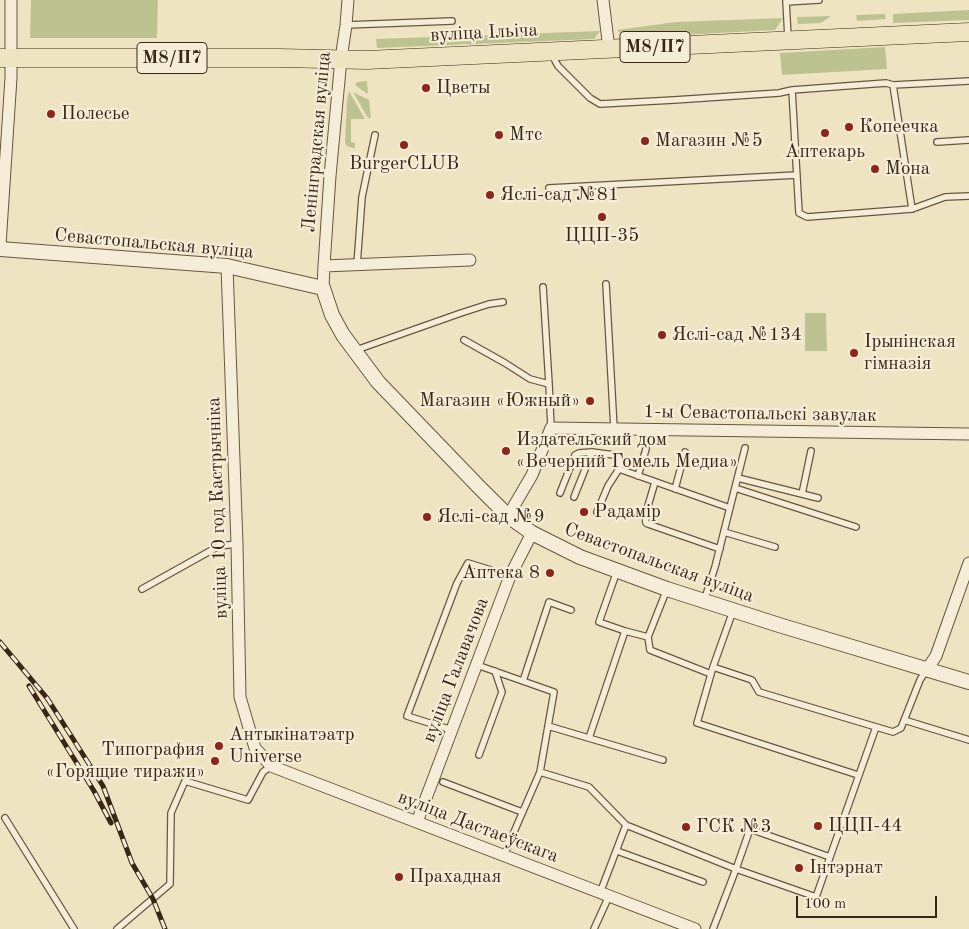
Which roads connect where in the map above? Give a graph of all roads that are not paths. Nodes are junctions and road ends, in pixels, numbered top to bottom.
1 (11, 0) edge
2 (348, 0) edge
3 (604, 0) edge
4 (819, 0) edge
5 (786, 1) edge
6 (452, 21) dead end
7 (346, 26) junction
8 (969, 32) edge
9 (788, 40) junction
10 (609, 49) junction
11 (550, 51) junction
12 (6, 58) edge
13 (341, 59) junction
14 (969, 81) edge
15 (893, 85) junction
16 (792, 90) junction
17 (4, 113) edge
18 (375, 135) dead end
19 (969, 140) edge
20 (937, 142) dead end
21 (797, 175) junction
22 (549, 188) dead end
23 (969, 196) edge
24 (912, 209) junction
25 (0, 245) edge
26 (0, 249) edge
27 (470, 260) dead end
28 (357, 264) junction
29 (226, 266) junction
30 (324, 266) junction
31 (606, 284) dead end
32 (543, 287) dead end
33 (324, 288) junction
34 (503, 302) dead end
35 (464, 340) dead end
36 (354, 351) junction
37 (549, 384) junction
38 (550, 428) junction
39 (614, 429) junction
40 (969, 434) edge
41 (646, 448) dead end
42 (745, 448) dead end
43 (811, 451) dead end
44 (592, 452) junction
45 (685, 452) dead end
46 (619, 469) junction
47 (638, 476) junction
48 (738, 478) junction
49 (655, 482) junction
50 (735, 488) junction
51 (675, 489) junction
52 (560, 493) dead end
53 (802, 494) junction
54 (574, 497) dead end
55 (818, 498) dead end
56 (730, 508) junction
57 (598, 512) dead end
58 (508, 516) junction
59 (856, 527) dead end
60 (724, 532) junction
61 (532, 533) junction
62 (237, 544) junction
63 (775, 547) dead end
64 (720, 550) junction
65 (969, 562) edge
66 (617, 571) junction
67 (510, 576) junction
68 (142, 589) dead end
69 (667, 589) junction
70 (704, 601) junction
71 (570, 610) dead end
72 (733, 611) junction
73 (625, 631) junction
74 (648, 637) junction
75 (477, 665) junction
76 (927, 669) junction
77 (712, 670) junction
78 (495, 671) junction
79 (523, 681) junction
80 (969, 682) edge
81 (904, 720) junction
82 (548, 726) junction
83 (876, 727) junction
84 (452, 730) junction
85 (590, 738) junction
86 (969, 740) edge
87 (254, 748) joint
88 (479, 755) dead end
89 (663, 760) dead end
90 (271, 766) junction
91 (540, 772) junction
92 (858, 775) junction
93 (444, 782) dead end
94 (522, 812) junction
95 (4, 818) dead end
96 (417, 822) junction
97 (626, 825) junction
98 (617, 851) junction
99 (504, 856) junction
100 (830, 857) junction
101 (736, 869) junction
102 (703, 882) dead end
103 (604, 894) junction
104 (74, 929) edge
105 (117, 929) edge
106 (594, 929) edge
107 (695, 929) edge
108 (713, 929) edge

1 - 12 street
2 - 7 street, Ленінградская вуліца
3 - 10 street
4 - 5 lane
5 - 9 lane
6 - 7 lane
7 - 13 street, Ленінградская вуліца
8 - 9 main road, вуліца Ільіча / М8/П7
9 - 10 main road, вуліца Ільіча / М8/П7
10 - 11 main road, вуліца Ільіча / М8/П7
11 - 13 main road, вуліца Ільіча / М8/П7
11 - 16 lane
12 - 13 main road, вуліца Ільіча / М8/П7
12 - 17 street
13 - 30 street, Ленінградская вуліца
14 - 15 lane
15 - 16 lane
15 - 24 lane
16 - 21 lane
17 - 25 street
18 - 28 lane
19 - 20 lane
21 - 22 lane
21 - 24 lane
23 - 24 lane
26 - 29 street, Севастопальская вуліца
27 - 28 street
28 - 30 street
29 - 33 street, Севастопальская вуліца
29 - 62 street, вуліца 10 год Кастрычніка
30 - 33 street, Ленінградская вуліца
31 - 39 lane
32 - 37 lane
33 - 36 street, Севастопальская вуліца
34 - 36 lane
35 - 37 lane
36 - 58 street, Севастопальская вуліца
37 - 38 lane
38 - 39 street, 1-ы Севастопальскі завулак
38 - 58 street
39 - 40 street, 1-ы Севастопальскі завулак
41 - 47 lane
42 - 48 lane
43 - 53 lane
44 - 46 lane
44 - 52 lane
44 - 54 lane
45 - 51 lane
46 - 47 lane
46 - 57 lane
47 - 49 lane
48 - 50 lane
48 - 53 lane
49 - 51 lane
49 - 64 lane
50 - 56 lane
50 - 59 lane
51 - 56 lane
53 - 55 lane
56 - 60 lane
58 - 61 street, Севастопальская вуліца
60 - 63 lane
60 - 64 lane
61 - 66 street, Севастопальская вуліца
61 - 67 street, вуліца Галавачова
62 - 68 lane
62 - 87 street, вуліца 10 год Кастрычніка
64 - 70 lane
65 - 76 street
66 - 69 street, Севастопальская вуліца
66 - 73 lane
67 - 75 street, вуліца Галавачова
67 - 84 lane
69 - 70 street, Севастопальская вуліца
69 - 74 lane
70 - 72 street, Севастопальская вуліца
71 - 79 lane
72 - 76 street, Севастопальская вуліца
72 - 77 lane
73 - 74 lane
73 - 85 lane
74 - 77 lane
75 - 78 lane
75 - 84 street, вуліца Галавачова
76 - 80 street, Севастопальская вуліца
76 - 81 lane
77 - 83 lane
77 - 92 lane
78 - 79 lane
78 - 88 lane
79 - 82 lane
81 - 83 lane
81 - 86 lane
82 - 85 lane
82 - 91 lane
83 - 92 lane
84 - 96 street, вуліца Галавачова
85 - 89 lane
87 - 90 street, вуліца Дастаеўскага
90 - 96 street, вуліца Дастаеўскага
90 - 105 lane
91 - 94 lane
91 - 97 lane
92 - 100 lane
93 - 94 lane
94 - 99 lane
95 - 104 lane
96 - 99 street, вуліца Дастаеўскага
97 - 98 lane
97 - 101 lane
98 - 102 lane
98 - 103 lane
99 - 103 street, вуліца Дастаеўскага
100 - 101 lane
100 - 101 lane
101 - 108 lane
103 - 106 lane
103 - 107 street, вуліца Дастаеўскага

